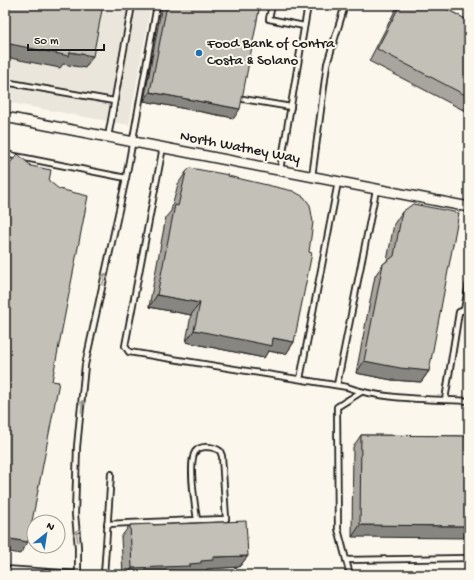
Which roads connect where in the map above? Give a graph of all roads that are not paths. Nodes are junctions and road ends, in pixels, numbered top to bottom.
1 (132, 5) edge
2 (157, 5) edge
3 (272, 5) edge
4 (308, 5) edge
5 (345, 5) edge
6 (304, 26) junction
7 (5, 82) edge
8 (243, 99) edge
9 (114, 101) junction
10 (291, 107) junction
11 (5, 117) edge
12 (108, 137) junction
13 (133, 142) junction
14 (163, 147) junction
15 (5, 154) edge
16 (280, 170) junction
17 (312, 176) junction
18 (126, 178) junction
19 (338, 182) junction
20 (376, 190) junction
21 (469, 207) edge
22 (469, 283) edge
23 (300, 379) junction
24 (337, 385) junction
25 (361, 392) junction
26 (445, 400) junction
27 (469, 401) edge
28 (111, 474) dead end
29 (197, 520) junction
30 (107, 524) junction
31 (469, 558) edge
32 (346, 560) junction
33 (5, 569) edge
34 (78, 575) edge
35 (104, 575) edge
36 (350, 575) edge

1 - 9 lane
2 - 13 lane
3 - 6 lane
4 - 6 lane
5 - 17 lane
6 - 10 lane
7 - 9 lane
8 - 10 lane
9 - 12 lane
10 - 16 lane
11 - 12 street, North Watney Way
12 - 13 street, North Watney Way
13 - 14 street, North Watney Way
13 - 18 lane
14 - 16 street, North Watney Way
14 - 23 lane
15 - 18 lane
16 - 17 street, North Watney Way
17 - 19 street, North Watney Way
34 -> 18 lane
19 - 20 street, North Watney Way
19 - 23 lane
20 - 21 street, North Watney Way
20 - 24 lane
22 - 26 lane
23 - 24 lane
24 - 25 lane
25 - 26 lane
25 - 32 lane
26 - 27 lane
28 - 30 lane
29 - 29 lane
29 - 30 lane
30 - 35 lane
31 - 32 lane
32 - 36 lane
33 - 34 lane

